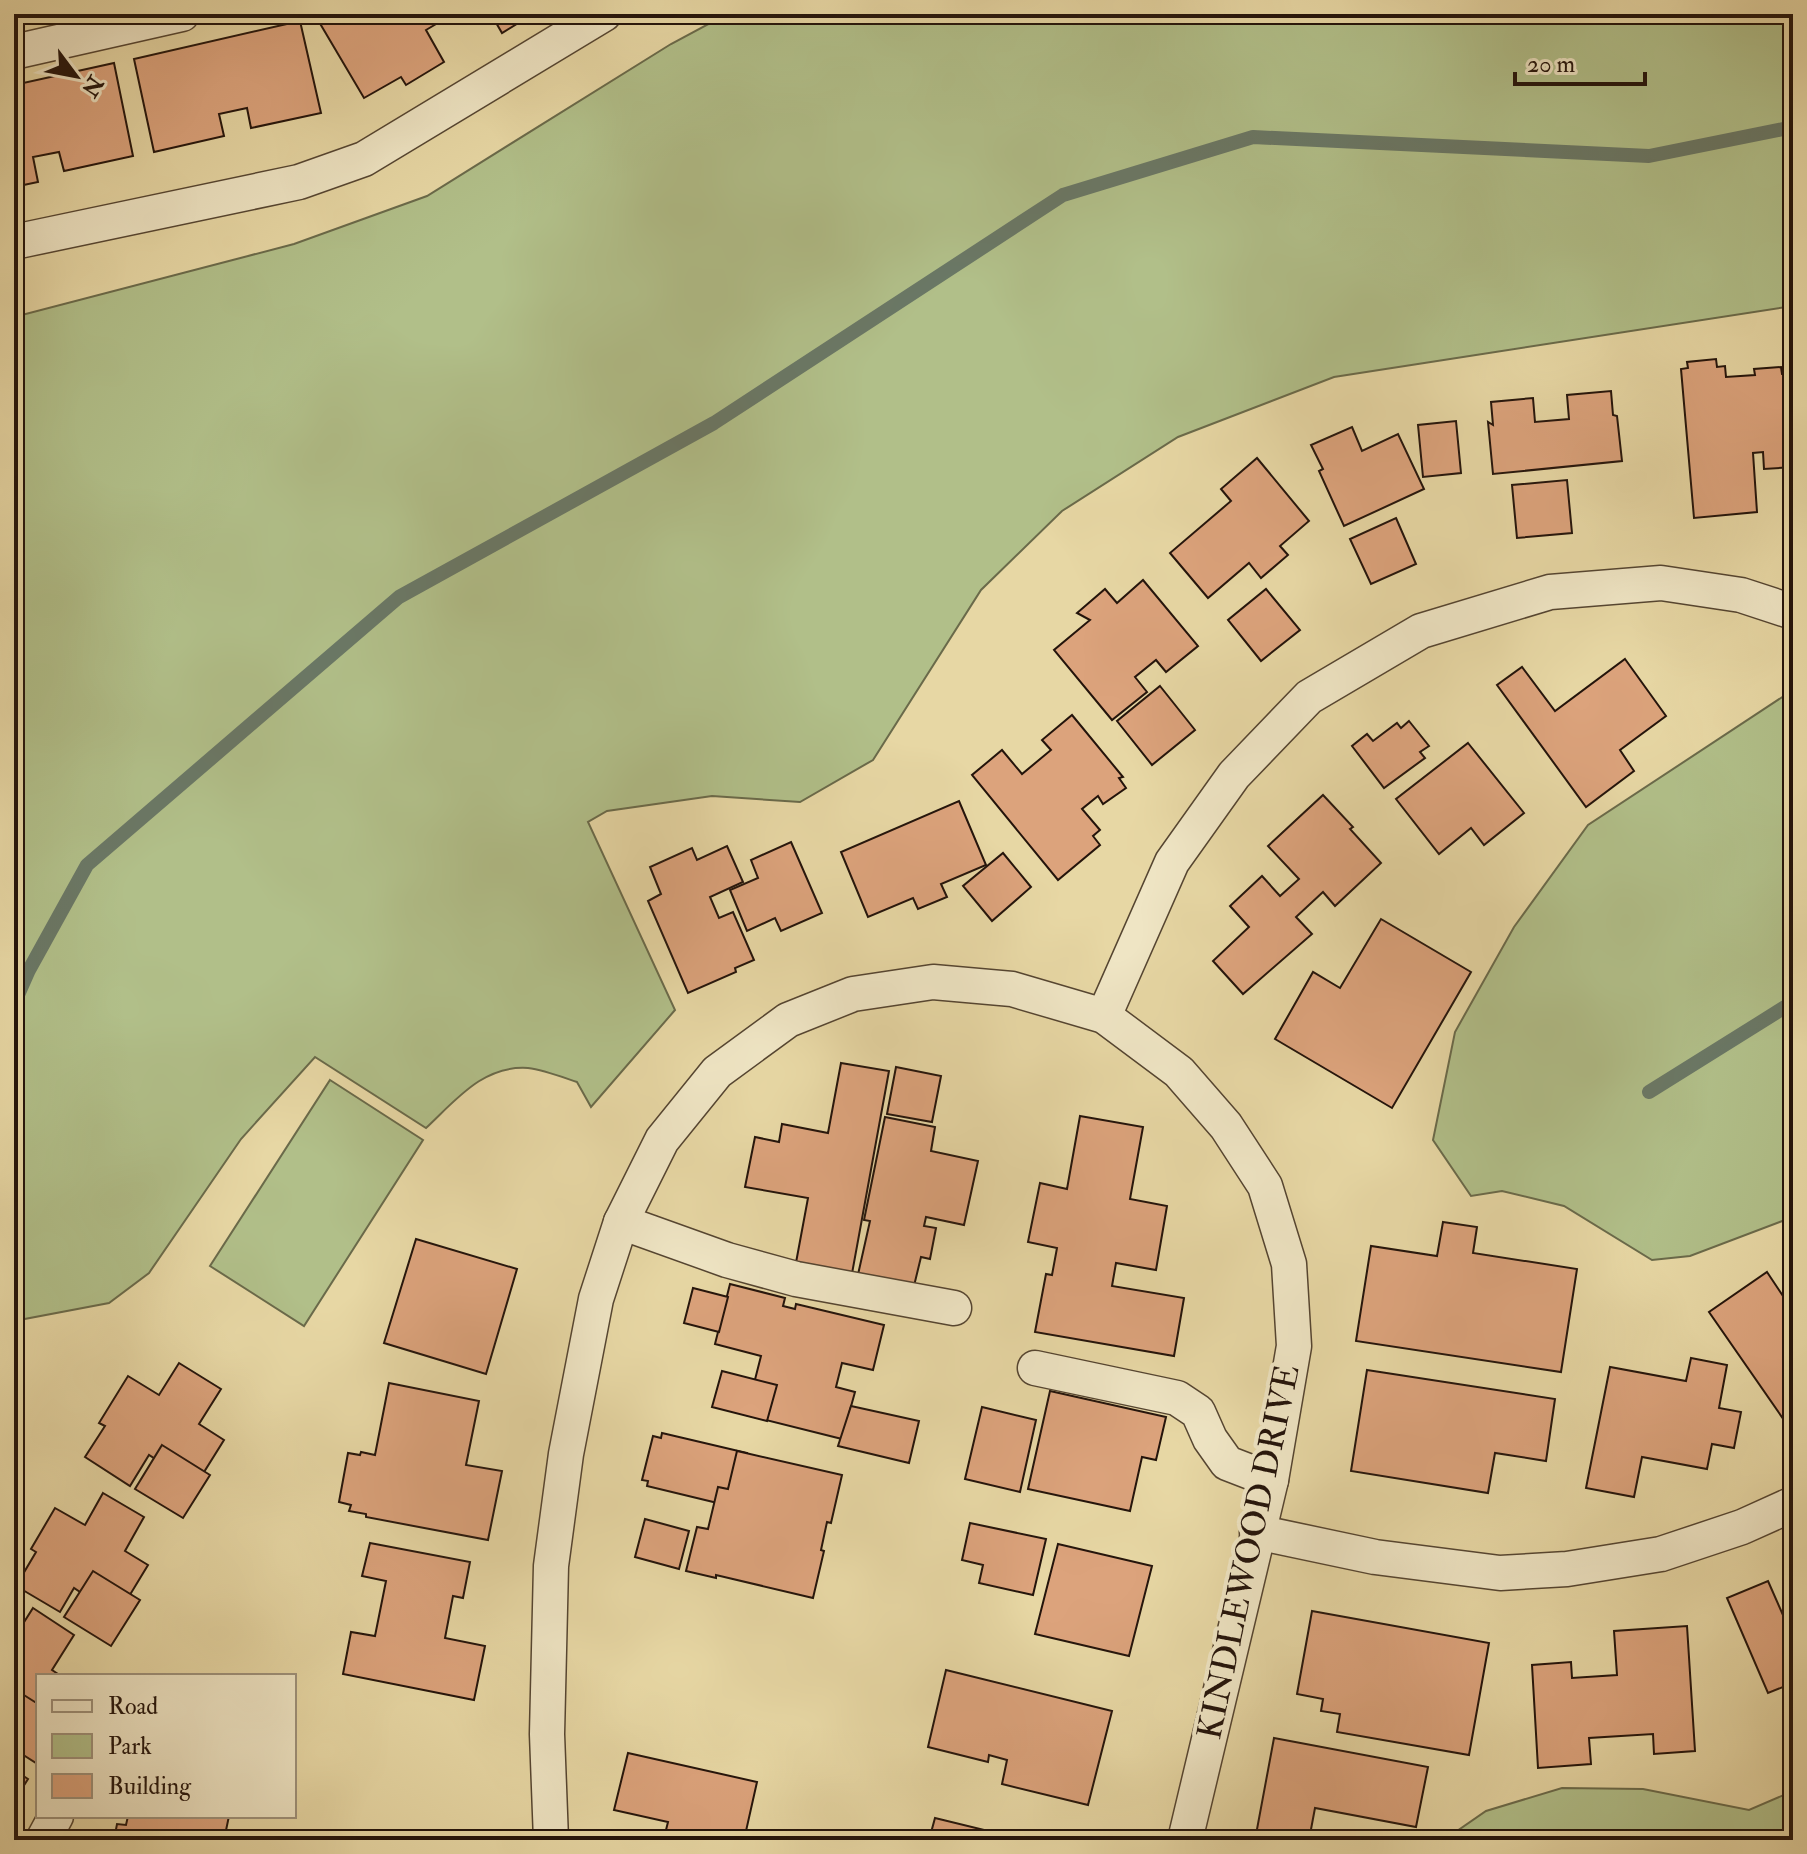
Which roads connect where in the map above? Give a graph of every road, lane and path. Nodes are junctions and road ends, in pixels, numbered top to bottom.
1 (182, 14) edge
2 (604, 14) edge
3 (14, 52) edge
4 (14, 242) edge
5 (1793, 612) edge
6 (1104, 1016) junction
7 (621, 1222) junction
8 (954, 1308) dead end
9 (1035, 1368) dead end
10 (1271, 1480) junction
11 (1793, 1504) edge
12 (1257, 1532) junction
13 (55, 1818) edge
14 (43, 1840) edge
15 (551, 1840) edge
16 (1185, 1840) edge

1 - 3 street
2 - 4 street
5 - 6 street
6 - 7 street, KINDLEWOOD DRIVE
6 - 10 street, KINDLEWOOD DRIVE
7 - 8 street
7 - 15 street, KINDLEWOOD DRIVE
9 - 10 street
10 - 12 street, KINDLEWOOD DRIVE
11 - 12 street
12 - 16 street, KINDLEWOOD DRIVE
13 - 14 street

